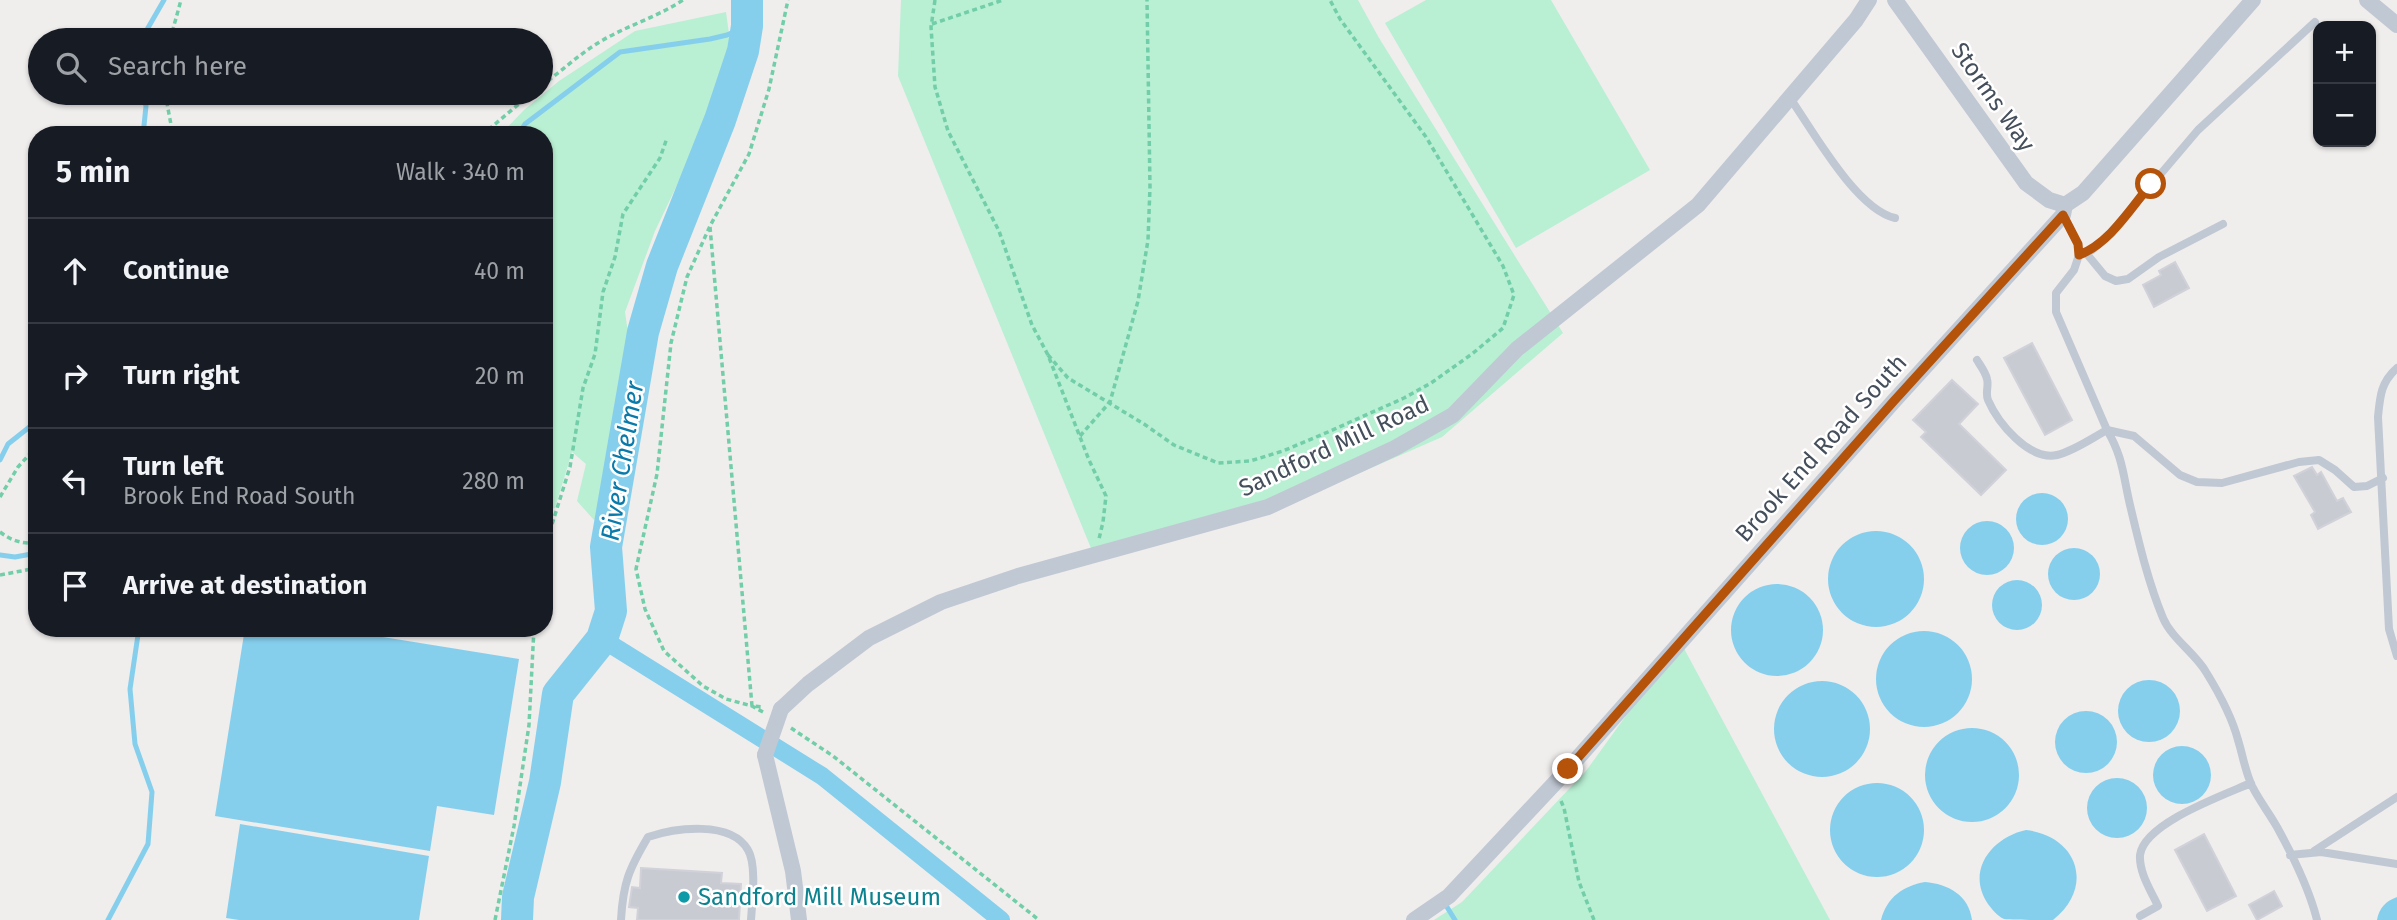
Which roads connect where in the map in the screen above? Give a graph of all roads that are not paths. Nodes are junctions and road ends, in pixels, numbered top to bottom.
1 (1868, 0) edge
2 (1895, 0) edge
3 (2253, 0) edge
4 (2367, 0) edge
5 (2313, 24) edge
6 (2397, 25) edge
7 (1790, 98) junction
8 (2064, 210) junction
9 (1895, 218) dead end
10 (2223, 224) dead end
11 (2082, 254) junction
12 (1977, 360) dead end
13 (2397, 368) edge
14 (2107, 430) junction
15 (2383, 478) junction
16 (2397, 656) edge
17 (2251, 783) junction
18 (2397, 797) edge
19 (2312, 852) junction
20 (2290, 855) junction
21 (2397, 864) edge
22 (2140, 916) dead end
23 (621, 920) edge
24 (751, 920) edge
25 (799, 920) edge
26 (1414, 920) edge
27 (2317, 920) edge

1 - 7 street, Sandford Mill Road
2 - 8 street, Storms Way
3 - 8 street, Brook End Road South
4 - 6 street
5 - 11 lane
7 - 9 lane
7 - 25 street, Sandford Mill Road, bridge
8 - 11 lane
8 - 26 street, Brook End Road South
10 - 11 lane
11 - 14 lane
12 - 14 lane
13 - 15 lane
14 - 15 lane
14 - 17 lane
15 - 16 lane
17 - 20 lane
17 - 22 lane
18 - 19 lane
19 - 20 lane
19 - 21 lane
20 - 27 lane
23 - 24 lane

